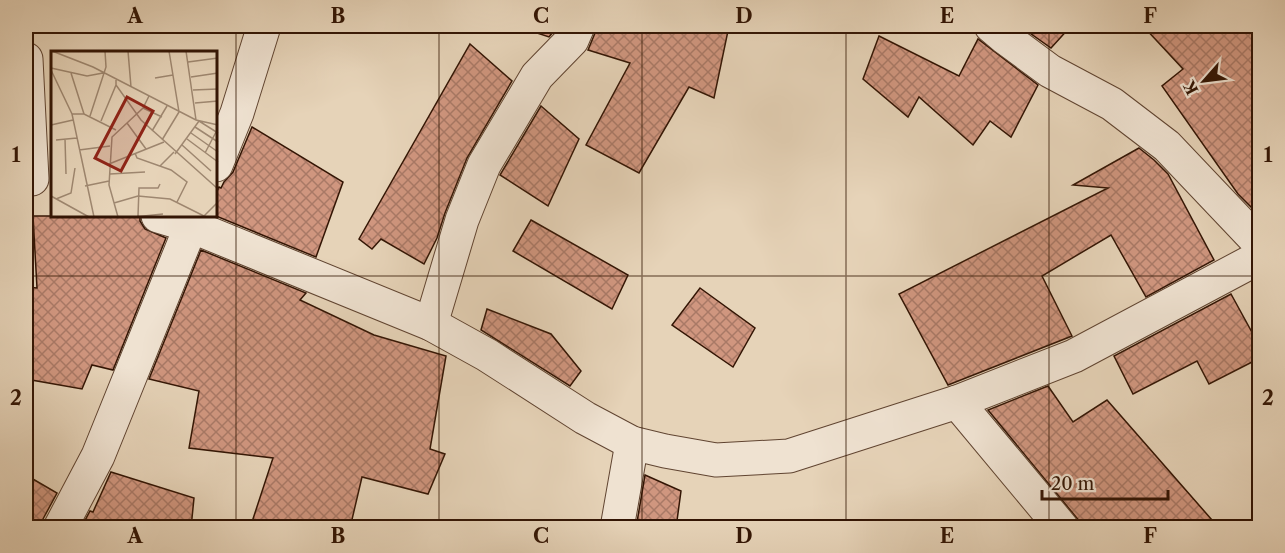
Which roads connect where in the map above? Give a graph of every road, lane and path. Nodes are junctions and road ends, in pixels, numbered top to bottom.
1 (264, 26) edge
2 (578, 26) edge
3 (991, 26) edge
4 (26, 59) edge
5 (218, 160) edge
6 (37, 181) edge
7 (172, 218) edge
8 (193, 221) edge
9 (1260, 244) edge
10 (1260, 257) edge
11 (431, 324) junction
12 (957, 402) junction
13 (632, 443) junction
14 (60, 528) edge
15 (617, 528) edge
16 (1062, 528) edge

1 - 5 street
2 - 11 street
3 - 9 street
4 - 6 street
7 - 8 street
8 - 11 street
8 - 14 street
10 - 12 street
11 - 13 street
12 - 13 street
12 - 16 street
13 - 15 street

